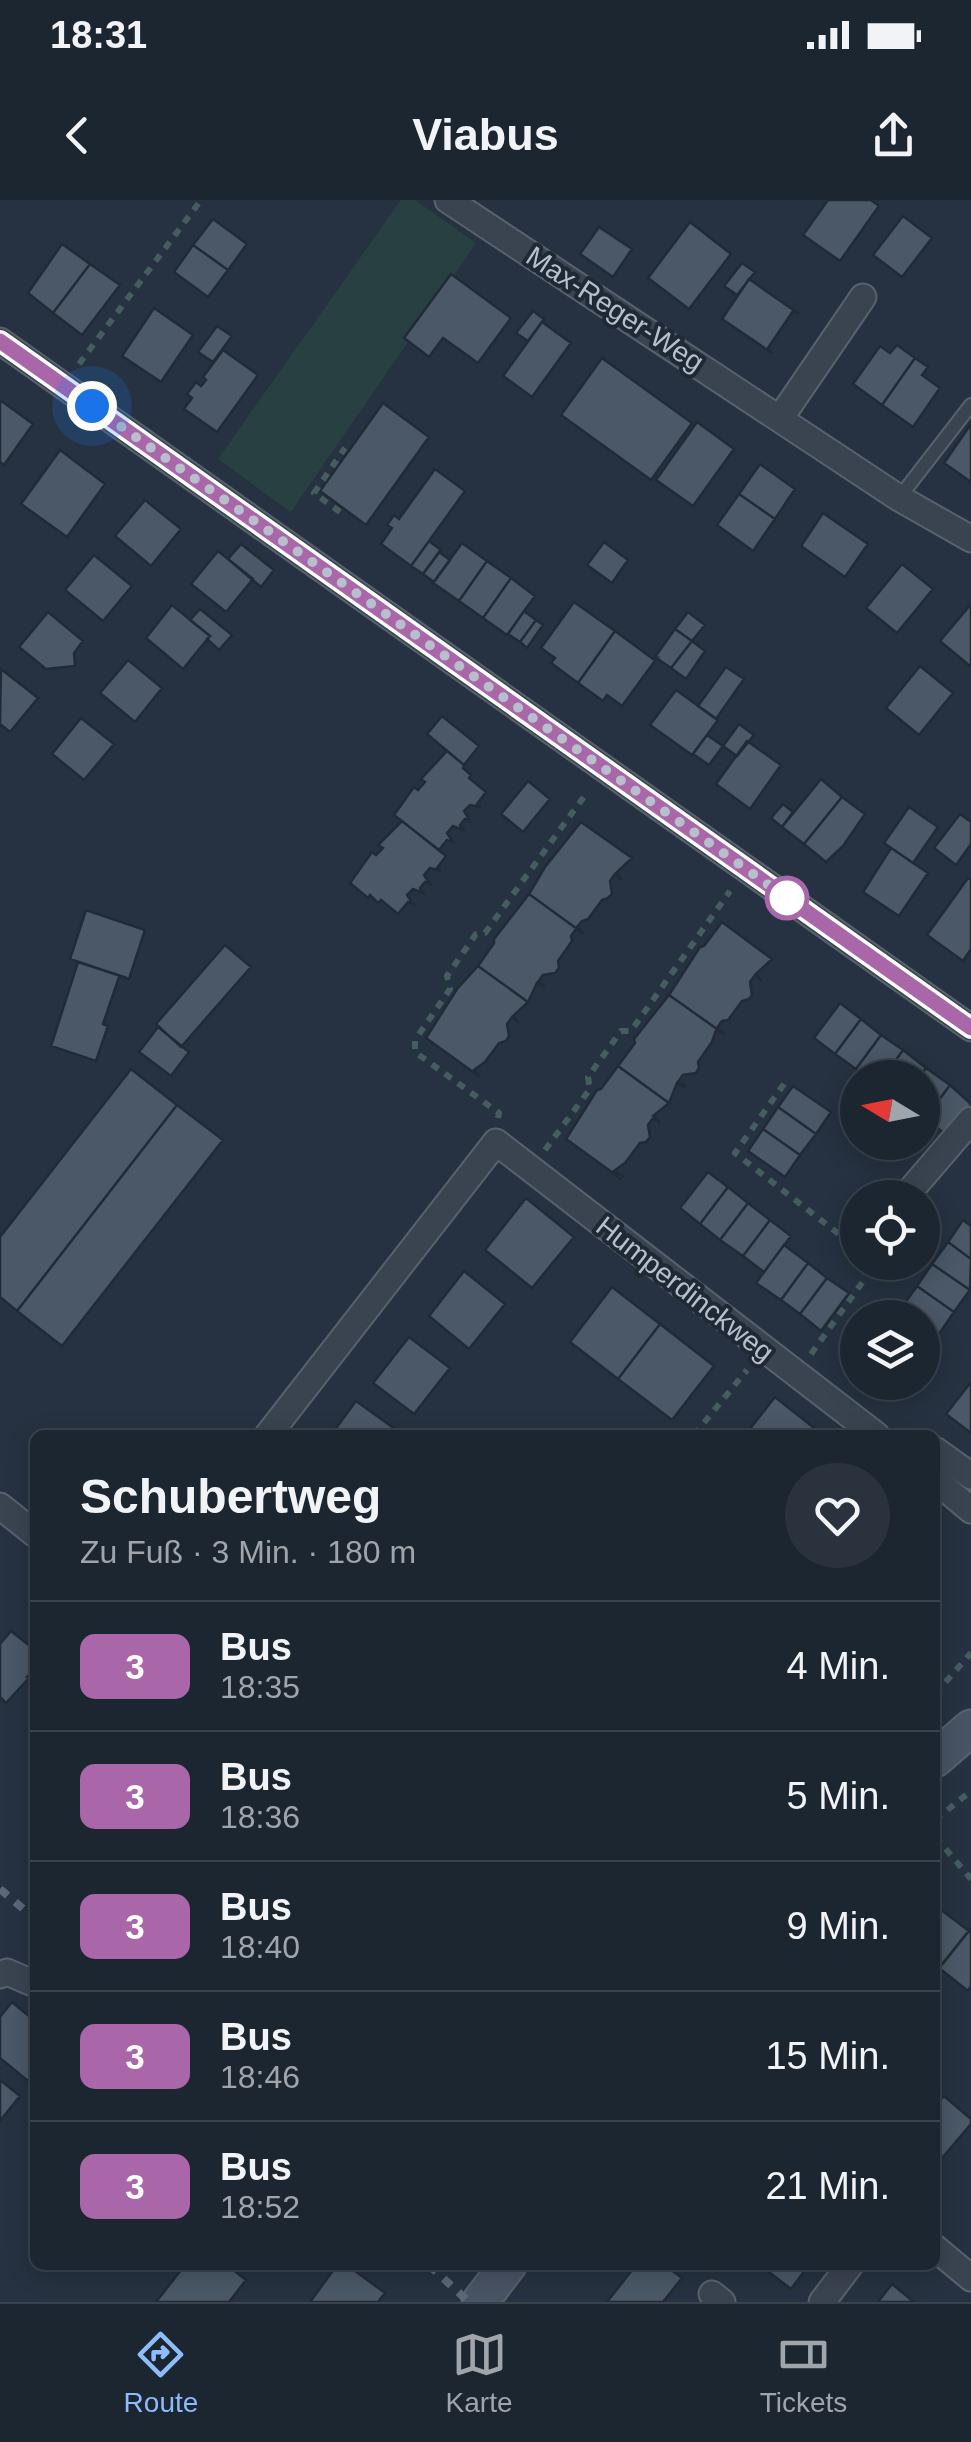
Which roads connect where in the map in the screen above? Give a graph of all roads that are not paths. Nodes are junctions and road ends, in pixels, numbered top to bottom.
1 (448, 200) edge
2 (863, 297) dead end
3 (0, 341) edge
4 (971, 406) edge
5 (782, 417) junction
6 (898, 498) junction
7 (971, 539) edge
8 (971, 1028) edge
9 (971, 1120) edge
10 (919, 1180) edge
11 (272, 1430) edge
12 (869, 1430) edge
13 (940, 1454) edge
14 (971, 1476) edge
15 (940, 1483) edge
16 (969, 1503) edge
17 (0, 1506) edge
18 (30, 1530) edge
19 (971, 1728) edge
20 (940, 1754) edge
21 (0, 1975) edge
22 (30, 1982) edge
23 (940, 2252) edge
24 (504, 2270) edge
25 (846, 2270) edge
26 (971, 2278) edge
27 (480, 2302) edge
28 (822, 2302) edge

1 - 5 street, Max-Reger-Weg
2 - 5 street
3 - 8 street
4 - 6 lane
5 - 6 street, Max-Reger-Weg
6 - 7 street, Max-Reger-Weg
9 - 10 street
11 - 12 street, Humperdinckweg
13 - 14 street
15 - 16 street
17 - 18 street
19 - 20 street
21 - 22 street
23 - 26 street
24 - 27 street
25 - 28 street

